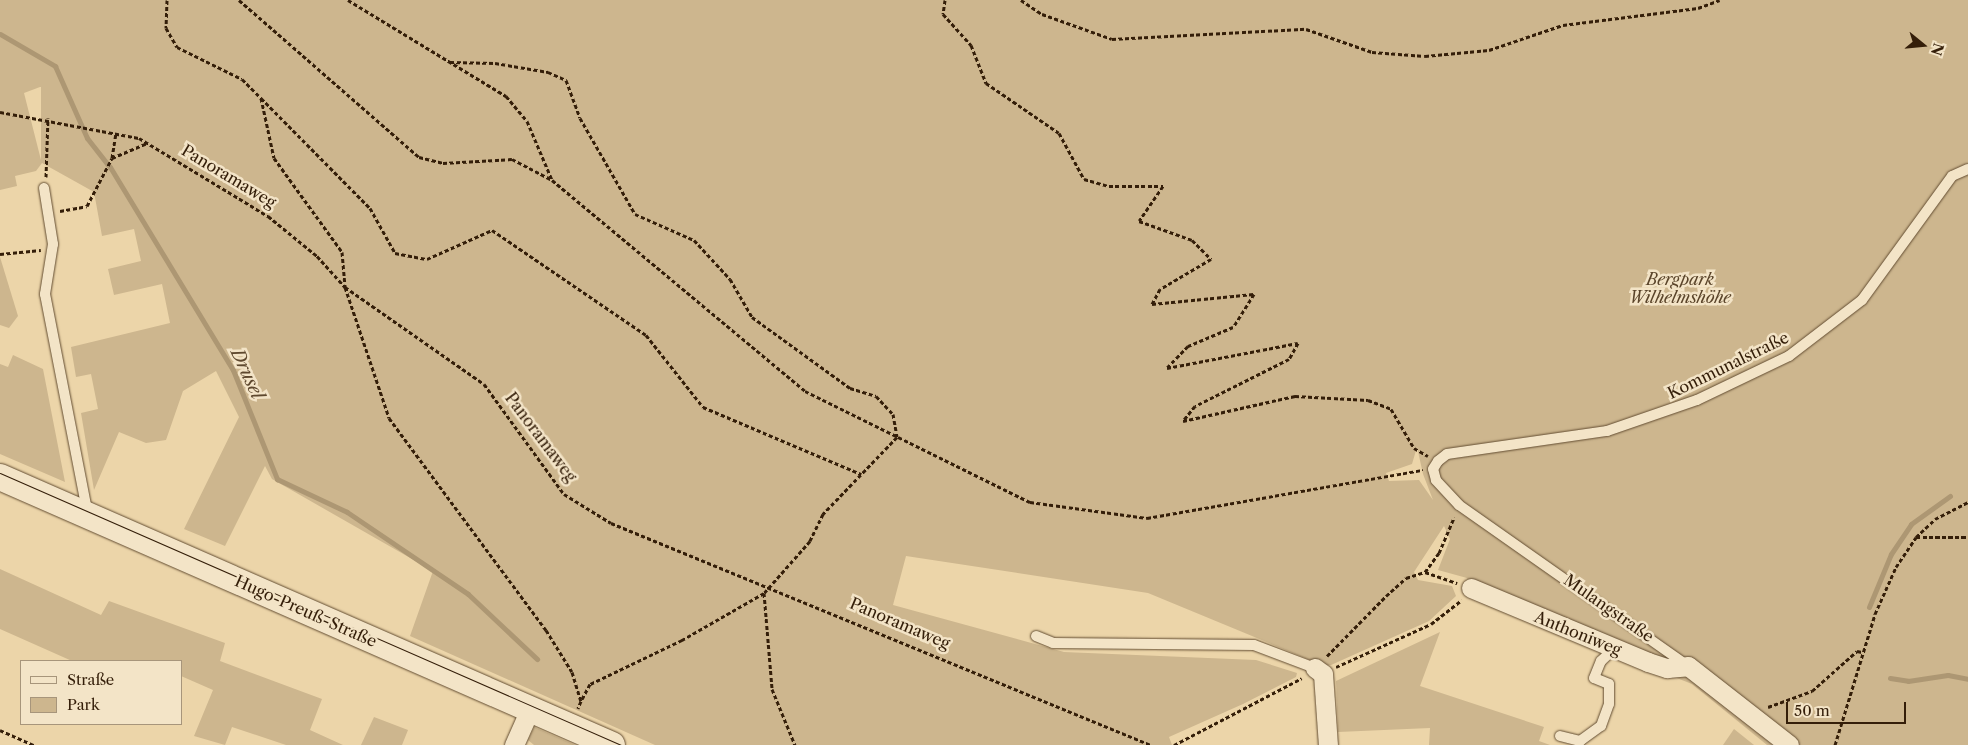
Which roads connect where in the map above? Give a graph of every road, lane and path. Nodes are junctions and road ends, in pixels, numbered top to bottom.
1 (167, 0) edge
2 (239, 0) edge
3 (348, 0) edge
4 (945, 0) edge
5 (1021, 0) edge
6 (1720, 0) edge
7 (450, 62) junction
8 (261, 98) junction
9 (0, 112) edge
10 (48, 118) junction
11 (116, 133) junction
12 (147, 143) junction
13 (112, 158) junction
14 (1968, 169) edge
15 (552, 180) junction
16 (44, 188) joint
17 (49, 213) junction
18 (0, 254) edge
19 (52, 254) junction
20 (345, 287) junction
21 (897, 437) junction
22 (1436, 465) junction
23 (861, 474) junction
24 (0, 477) edge
25 (1968, 502) edge
26 (1459, 505) junction
27 (88, 515) junction
28 (1916, 537) junction
29 (1968, 537) edge
30 (1424, 572) junction
31 (770, 586) junction
32 (1470, 588) junction
33 (764, 592) junction
34 (1036, 636) dead end
35 (1615, 648) junction
36 (1862, 652) junction
37 (1688, 666) junction
38 (1325, 669) junction
39 (581, 701) junction
40 (530, 709) junction
41 (1754, 718) junction
42 (570, 726) junction
43 (0, 730) edge
44 (1560, 736) dead end
45 (34, 745) edge
46 (514, 745) edge
47 (612, 745) edge
48 (795, 745) edge
49 (1151, 745) edge
50 (1174, 745) edge
51 (1328, 745) edge
52 (1789, 745) edge
53 (1835, 745) edge

1 - 8 path
2 - 15 path
3 - 7 path
4 - 22 path
5 - 6 path
7 - 15 path
7 - 21 path
8 - 20 path
8 - 23 path
9 - 10 path, Panoramaweg
10 - 11 path, Panoramaweg
10 - 16 path
11 - 12 path, Panoramaweg
11 - 13 path
12 - 13 path
12 - 20 path, Panoramaweg
13 - 17 path
14 - 22 lane, Kommunalstraße
15 - 21 path
16 - 17 lane
17 - 19 lane
18 - 19 path
19 - 27 lane
20 - 31 path, Panoramaweg
20 - 39 path
21 - 22 path
21 - 23 path
22 - 26 lane, Mulangstraße
23 - 31 path
24 - 27 street, Hugo-Preuß-Straße
25 - 28 path
26 - 30 path
26 - 37 lane, Mulangstraße
27 - 40 street, Hugo-Preuß-Straße
28 - 29 path
28 - 36 path
30 - 32 path
30 - 38 path
31 - 33 path
31 - 49 path, Panoramaweg
32 - 35 street, Anthoniweg
32 - 38 path
33 - 39 path
33 - 48 path
34 - 38 lane
35 - 37 street, Anthoniweg
35 - 44 lane
36 - 41 path
36 - 53 path
37 - 41 street, Mulangstraße
38 - 50 path
38 - 51 street
39 - 42 path
40 - 42 street, Hugo-Preuß-Straße
40 - 46 street
41 - 52 street, Mulangstraße
42 - 47 street, Hugo-Preuß-Straße
43 - 45 path

